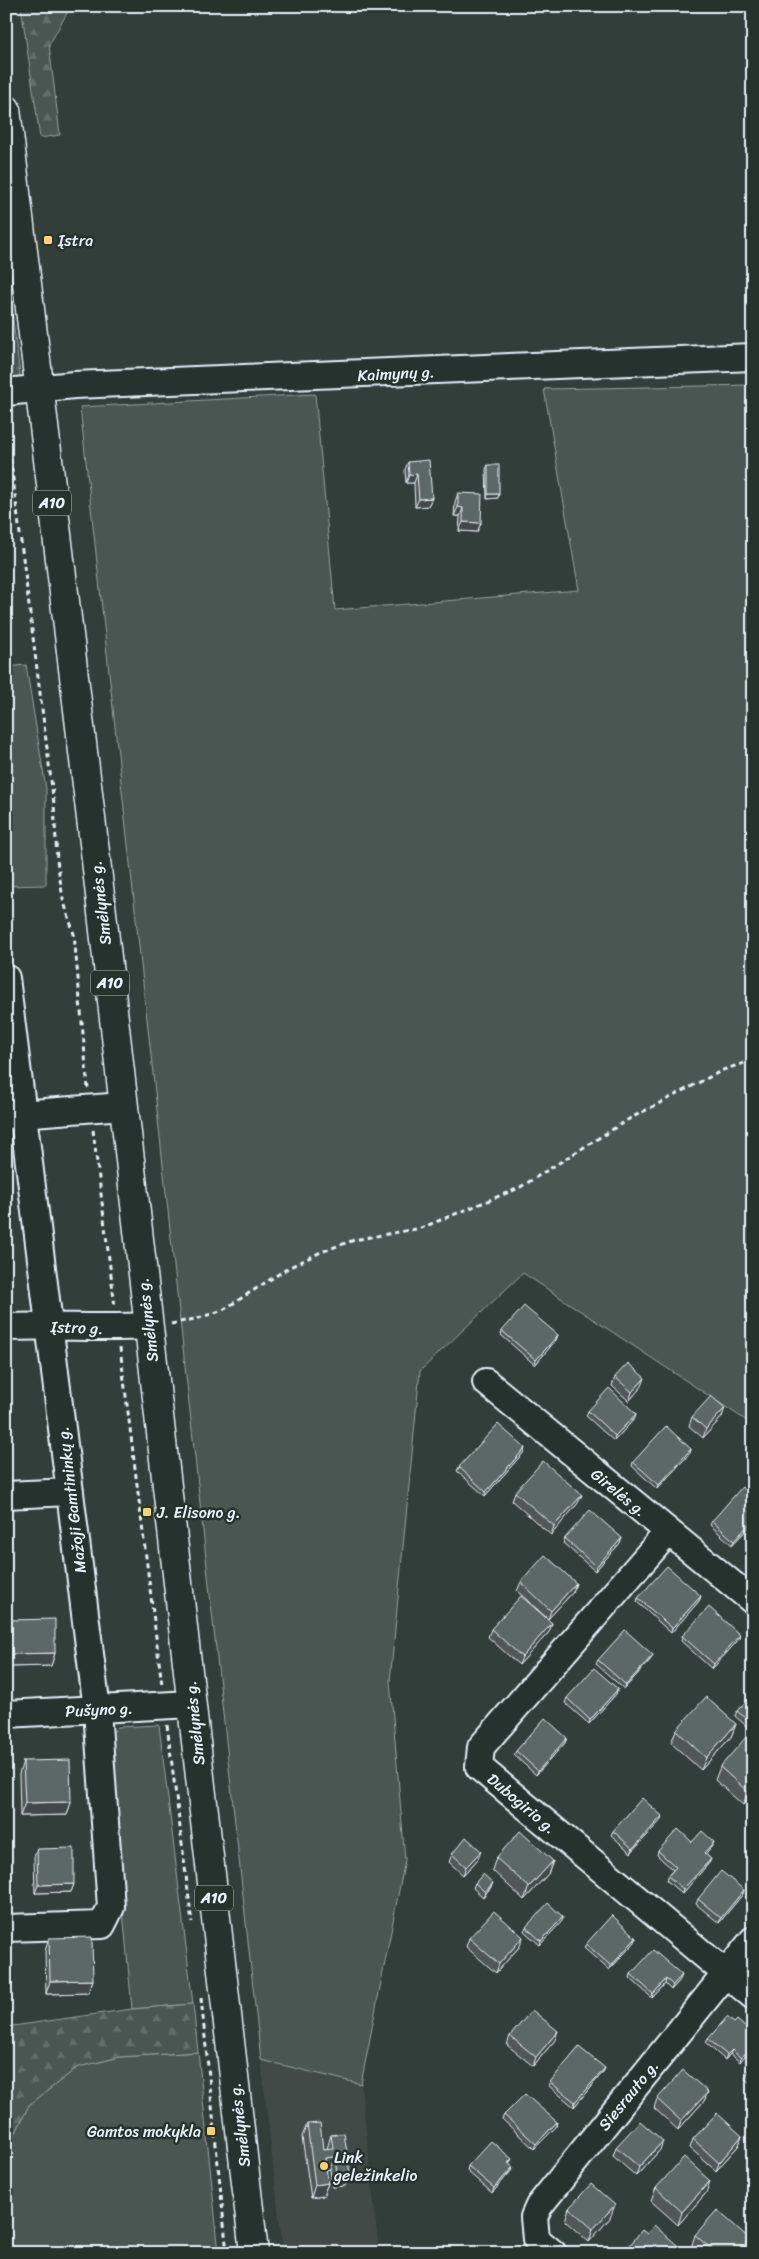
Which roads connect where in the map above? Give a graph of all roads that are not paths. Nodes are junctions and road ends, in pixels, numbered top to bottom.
1 (6, 109) edge
2 (753, 358) edge
3 (39, 388) junction
4 (6, 392) edge
5 (6, 978) edge
6 (124, 1106) junction
7 (15, 1115) edge
8 (50, 1325) junction
9 (148, 1326) junction
10 (6, 1328) edge
11 (486, 1382) dead end
12 (70, 1492) junction
13 (6, 1495) edge
14 (668, 1532) junction
15 (753, 1601) edge
16 (192, 1704) junction
17 (97, 1710) junction
18 (6, 1714) edge
19 (6, 1928) edge
20 (753, 1940) edge
21 (725, 1973) junction
22 (753, 1996) edge
23 (254, 2253) edge
24 (553, 2253) edge

1 - 3 highway, A10
2 - 3 street, Kaimynų g.
3 - 4 street, Kaimynų g.
3 - 6 highway, Smėlynės g. / A10
5 - 7 street, Mažoji Gamtininkų g.
6 - 7 street
6 - 9 highway, Smėlynės g. / A10
7 - 8 street, Mažoji Gamtininkų g.
8 - 9 street, Įstro g.
8 - 10 street, Įstro g.
8 - 12 street, Mažoji Gamtininkų g.
9 - 16 highway, Smėlynės g. / A10
11 - 14 street, Girelės g.
12 - 13 street
12 - 17 street, Mažoji Gamtininkų g.
14 - 15 street, Girelės g.
14 - 21 street, Dubogirio g.
16 - 17 street, Pušyno g.
16 - 23 highway, Smėlynės g. / A10
17 - 18 street, Pušyno g.
17 - 19 street, Mažoji Gamtininkų g.
20 - 21 street, Siesrauto g.
21 - 22 street, Dubogirio g.
21 - 24 street, Siesrauto g.

